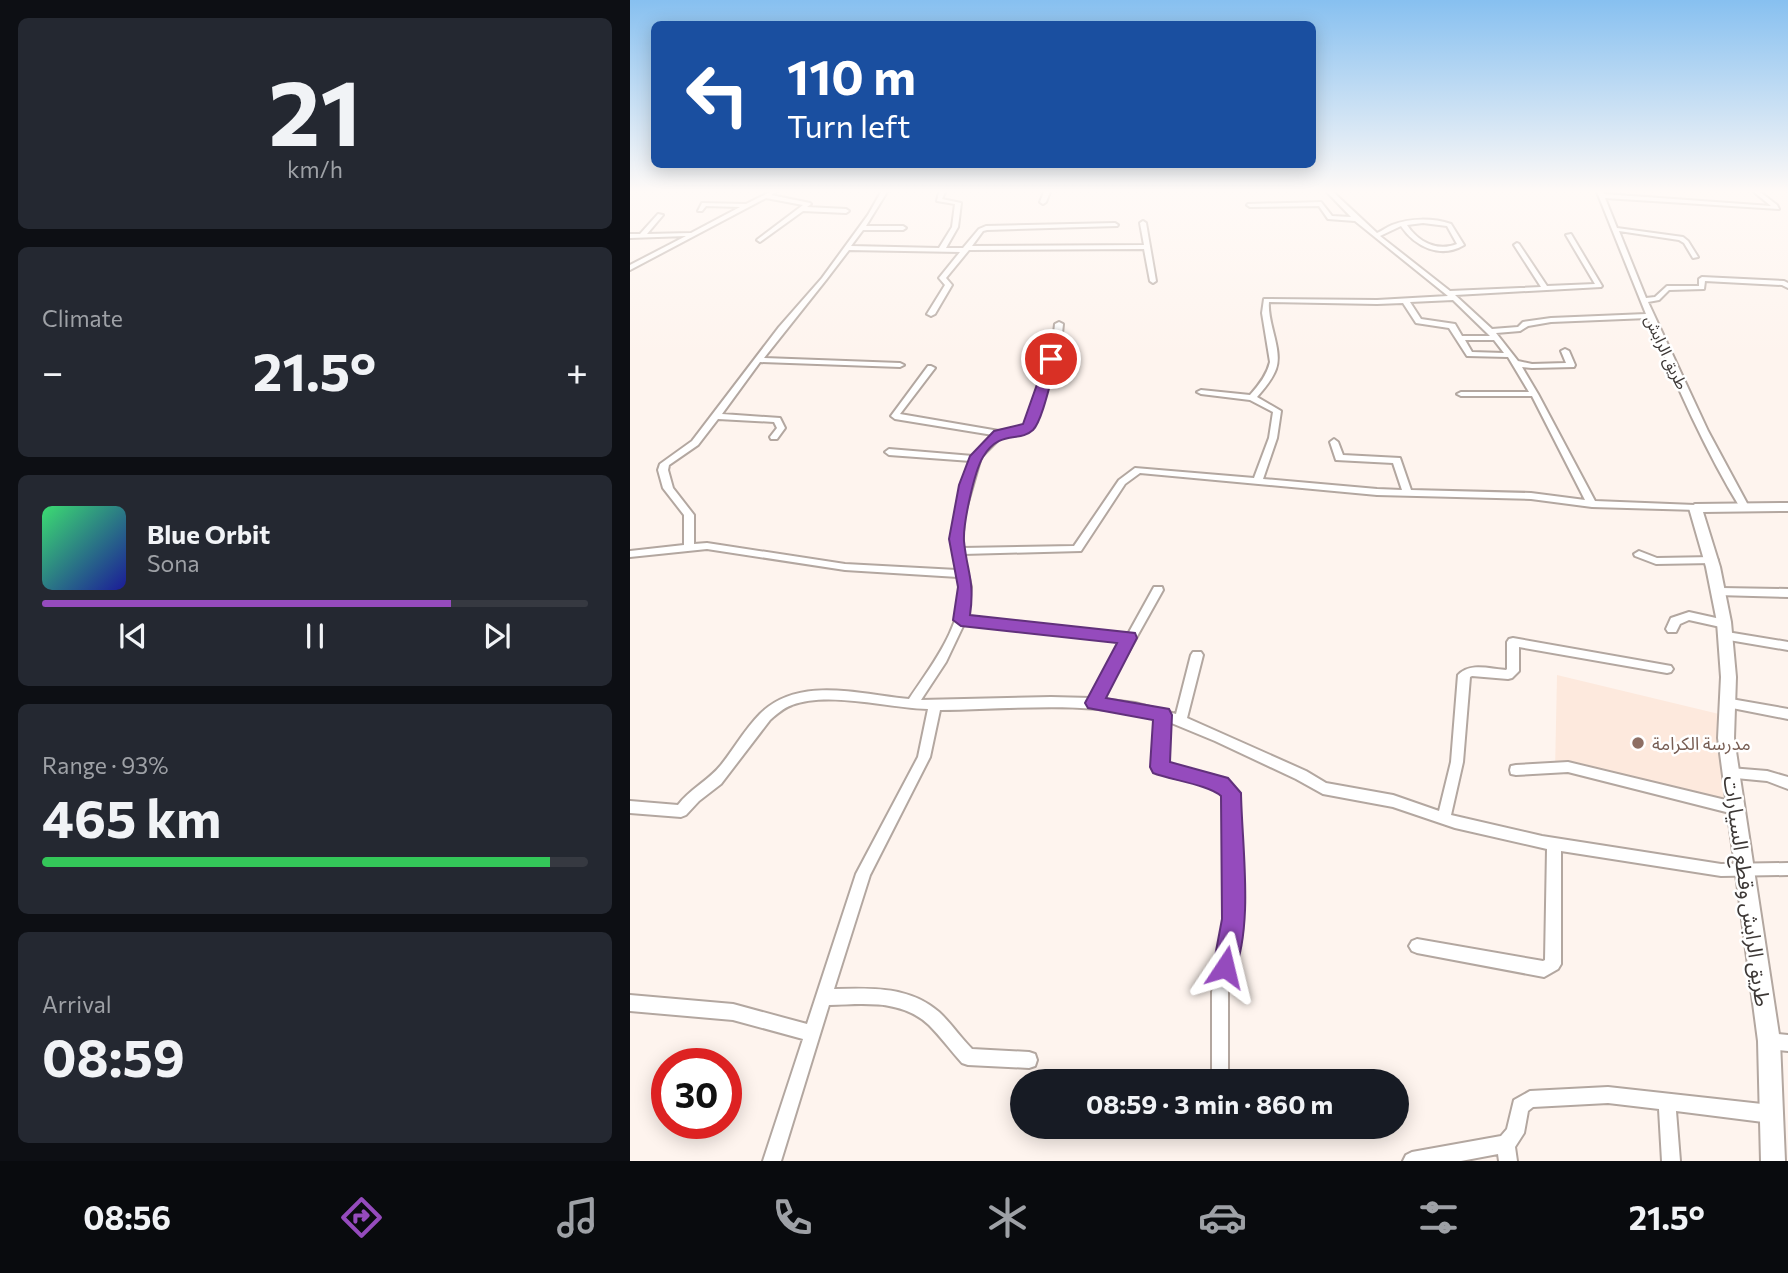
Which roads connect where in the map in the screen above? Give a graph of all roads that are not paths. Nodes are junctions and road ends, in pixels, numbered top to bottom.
1 (669, 246) edge
2 (943, 246) edge
3 (967, 246) edge
4 (1394, 246) edge
5 (1429, 246) edge
6 (1456, 246) edge
7 (1518, 246) edge
8 (1576, 246) edge
9 (1621, 246) edge
10 (1689, 246) edge
11 (1146, 247) joint
12 (846, 248) joint
13 (965, 249) junction
14 (941, 250) junction
15 (1695, 257) dead end
16 (630, 268) edge
17 (1153, 281) dead end
18 (1788, 286) edge
19 (1545, 288) junction
20 (1452, 296) junction
21 (1643, 300) junction
22 (1405, 301) junction
23 (931, 313) dead end
24 (1650, 316) junction
25 (1059, 324) dead end
26 (1494, 335) junction
27 (1460, 338) junction
28 (1565, 351) dead end
29 (1511, 359) junction
30 (758, 360) junction
31 (900, 365) dead end
32 (931, 368) dead end
33 (1201, 392) dead end
34 (1461, 394) dead end
35 (1533, 394) junction
36 (1252, 398) junction
37 (715, 416) junction
38 (999, 433) junction
39 (774, 438) dead end
40 (1334, 442) dead end
41 (889, 452) dead end
42 (975, 459) junction
43 (1258, 481) junction
44 (1407, 492) junction
45 (1592, 504) junction
46 (1744, 507) junction
47 (1788, 507) edge
48 (1695, 508) junction
49 (689, 547) junction
50 (957, 551) junction
51 (630, 554) edge
52 (1639, 554) dead end
53 (1713, 560) junction
54 (963, 574) junction
55 (1158, 590) dead end
56 (1720, 592) junction
57 (1788, 593) edge
58 (961, 620) junction
59 (1672, 629) dead end
60 (1726, 630) junction
61 (1129, 638) junction
62 (1788, 646) edge
63 (1197, 655) dead end
64 (1667, 669) dead end
65 (1094, 703) junction
66 (912, 704) junction
67 (1731, 704) junction
68 (935, 705) junction
69 (1788, 714) edge
70 (1163, 715) junction
71 (1180, 721) junction
72 (1516, 770) dead end
73 (1730, 773) junction
74 (1788, 783) edge
75 (630, 807) edge
76 (1734, 808) junction
77 (1444, 818) junction
78 (1554, 844) junction
79 (1788, 869) edge
80 (1744, 871) junction
81 (1417, 946) dead end
82 (825, 997) junction
83 (630, 1003) edge
84 (813, 1034) junction
85 (1769, 1041) junction
86 (1788, 1042) edge
87 (1029, 1060) dead end
88 (1220, 1069) edge
89 (1667, 1101) junction
90 (1774, 1114) junction
91 (1507, 1153) edge
92 (772, 1161) edge
93 (1412, 1161) edge
94 (1671, 1161) edge
95 (1773, 1161) edge

1 - 16 street
2 - 14 street
3 - 13 street
4 - 20 street
5 - 6 street
7 - 19 street
8 - 19 street
9 - 21 street, طريق الرابش
10 - 15 street
11 - 13 street
11 - 17 street
12 - 14 street
12 - 30 street
13 - 14 street
13 - 23 street
18 - 21 street
19 - 20 street
20 - 22 street
20 - 26 street
21 - 24 street, طريق الرابش
22 - 27 street
22 - 36 street
24 - 26 street
24 - 46 street, طريق الرابش
25 - 38 street
26 - 27 street
26 - 29 street
27 - 29 street
28 - 29 street
29 - 35 street
30 - 31 street
30 - 37 street
32 - 38 street
33 - 36 street
34 - 35 street
35 - 45 street
36 - 43 street
37 - 39 street
37 - 49 street
38 - 42 street
40 - 44 street
41 - 42 street
42 - 50 street
43 - 44 street
43 - 50 street
44 - 45 street
45 - 48 street
46 - 47 main road
46 - 48 main road
48 - 53 main road, طريق الرابش وقطع السيارات
49 - 51 street
49 - 54 street
50 - 54 street
52 - 53 street
53 - 56 main road, طريق الرابش وقطع السيارات
54 - 58 street
55 - 61 street
56 - 57 street
56 - 60 main road, طريق الرابش وقطع السيارات
58 - 61 street
58 - 66 street
59 - 60 street
60 - 62 street
60 - 67 main road, طريق الرابش وقطع السيارات
61 - 65 street
63 - 71 street
64 - 77 street
65 - 68 street
65 - 70 street
66 - 68 street
66 - 75 street
67 - 69 street
67 - 73 main road, طريق الرابش وقطع السيارات
68 - 82 street
70 - 71 street
70 - 88 street
71 - 77 street
72 - 76 street
73 - 74 street
73 - 76 main road, طريق الرابش وقطع السيارات
76 - 80 main road, طريق الرابش وقطع السيارات
77 - 78 street
78 - 80 street
78 - 81 street
79 - 80 street
80 - 85 main road, طريق الرابش وقطع السيارات
82 - 84 street
82 - 87 street
83 - 84 street
84 - 92 street
85 - 86 street
85 - 90 main road, طريق الرابش وقطع السيارات
89 - 90 street
89 - 91 street
89 - 94 street
90 - 95 main road, طريق الرابش وقطع السيارات
91 - 93 street

